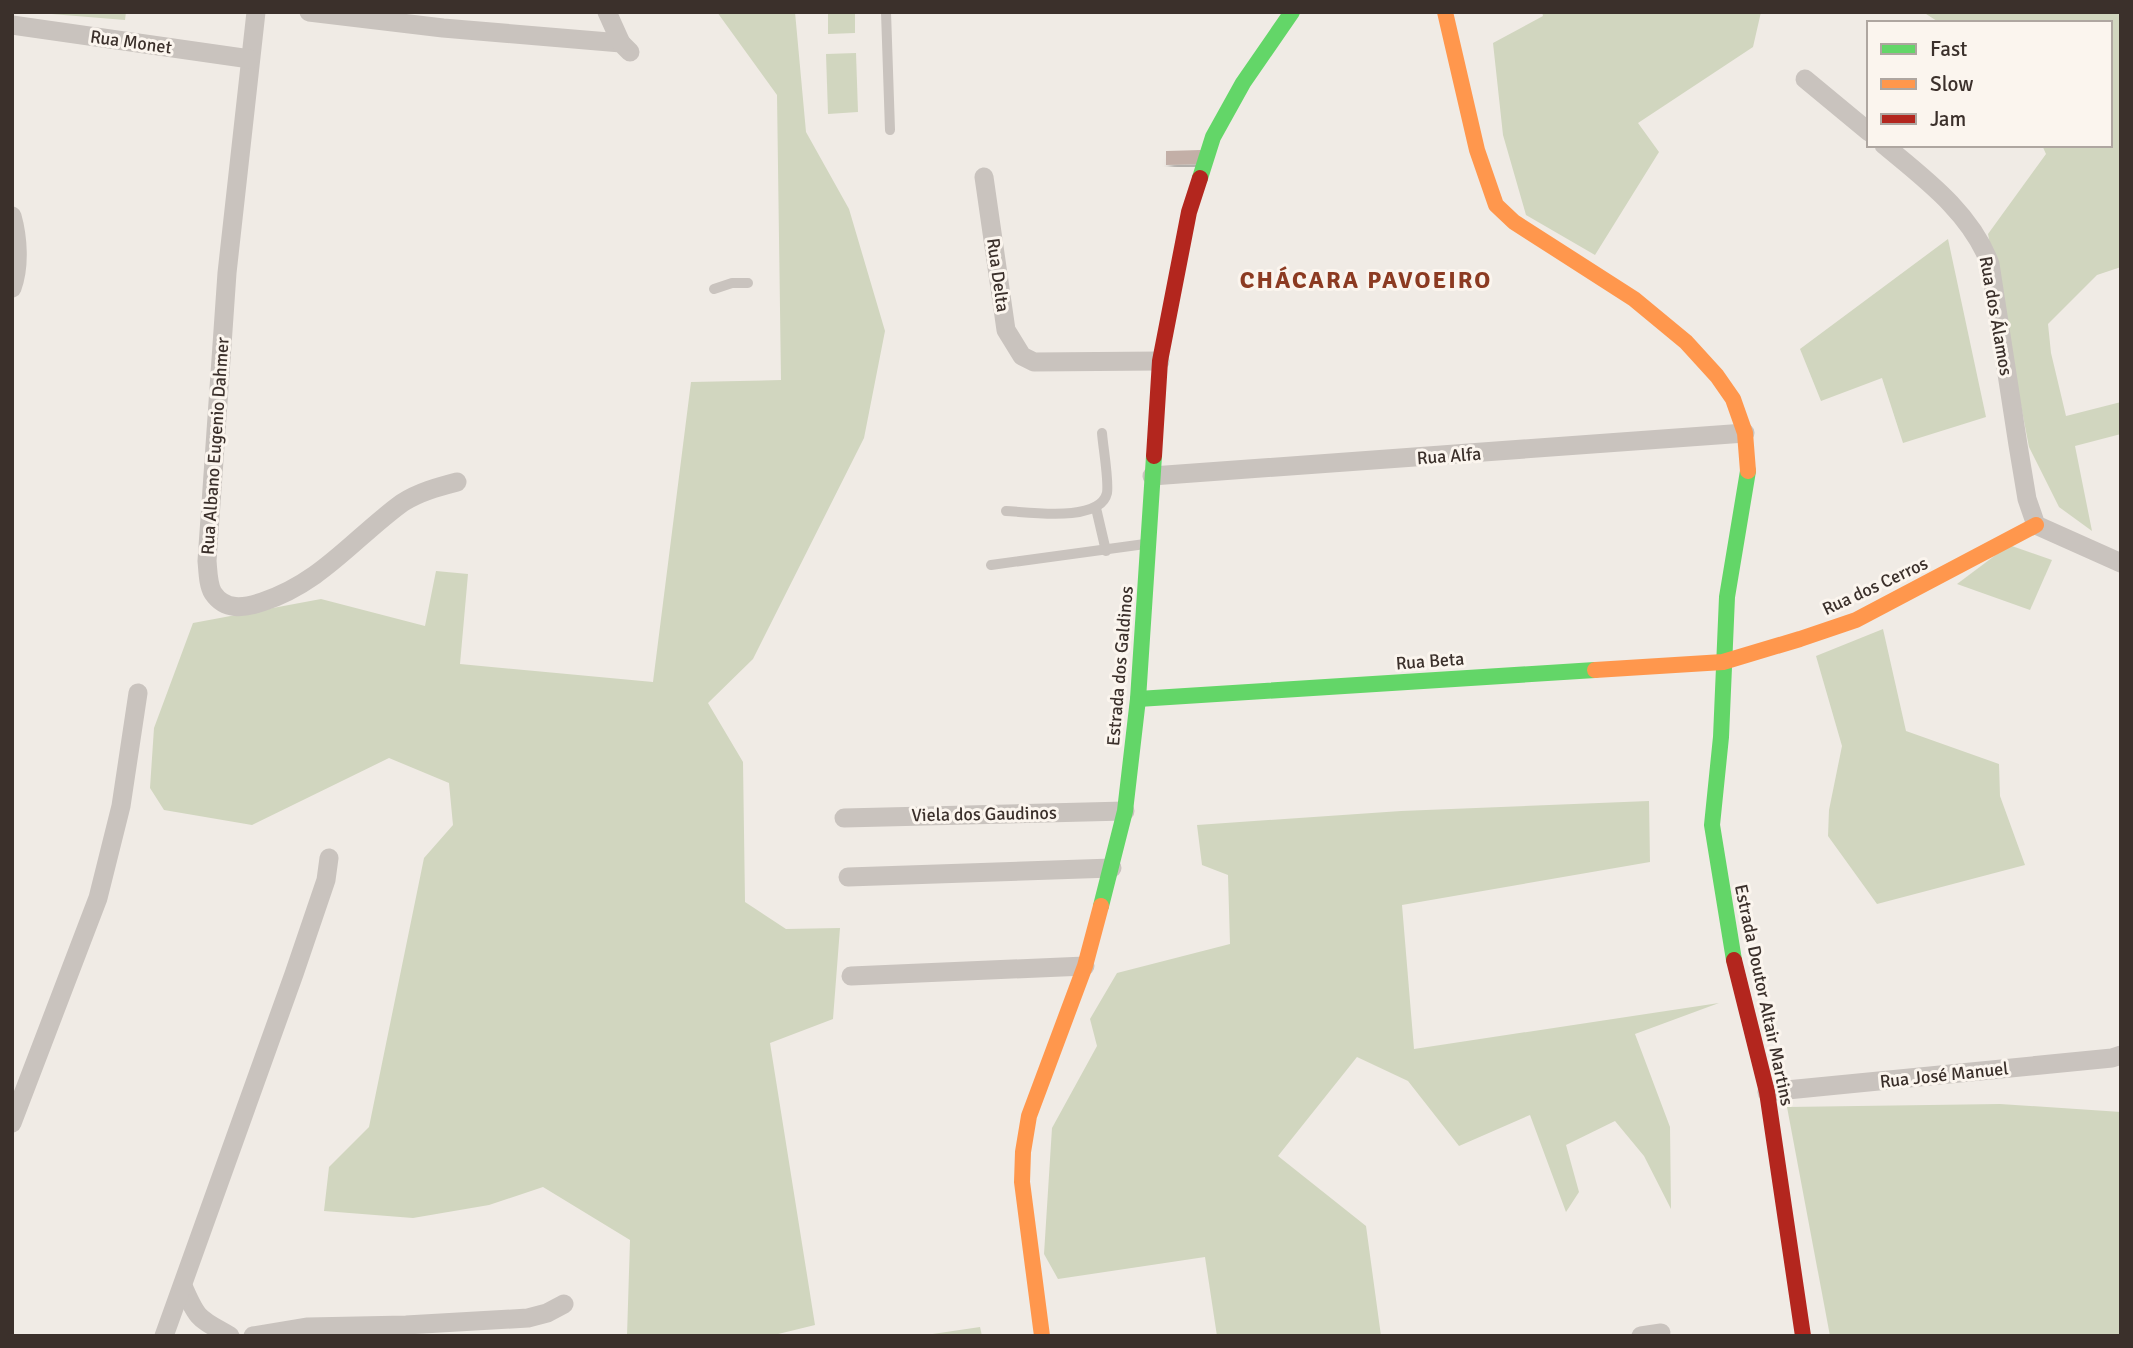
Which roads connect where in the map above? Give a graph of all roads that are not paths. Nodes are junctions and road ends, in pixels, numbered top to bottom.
1 (256, 12) edge
2 (309, 12) edge
3 (607, 12) edge
4 (886, 12) edge
5 (1292, 12) edge
6 (1445, 12) edge
7 (12, 25) edge
8 (250, 59) junction
9 (1805, 79) dead end
10 (890, 130) dead end
11 (1867, 130) edge
12 (1886, 147) edge
13 (984, 177) dead end
14 (12, 216) edge
15 (748, 283) dead end
16 (12, 288) edge
17 (714, 289) dead end
18 (1160, 361) junction
19 (1102, 433) dead end
20 (1745, 433) junction
21 (1152, 476) junction
22 (457, 482) dead end
23 (1096, 508) junction
24 (1006, 511) dead end
25 (2036, 525) junction
26 (1149, 544) junction
27 (1107, 551) junction
28 (2121, 564) edge
29 (991, 565) dead end
30 (1723, 662) junction
31 (138, 693) dead end
32 (1138, 699) junction
33 (1125, 811) junction
34 (844, 818) dead end
35 (329, 858) dead end
36 (1112, 868) junction
37 (848, 877) dead end
38 (1085, 966) junction
39 (851, 976) dead end
40 (2121, 1055) edge
41 (1767, 1092) junction
42 (12, 1123) edge
43 (183, 1286) junction
44 (564, 1304) dead end
45 (1661, 1333) dead end
46 (164, 1336) edge
47 (230, 1336) edge
48 (253, 1336) edge
49 (1041, 1336) edge
50 (1641, 1336) edge
51 (1803, 1336) edge

1 - 8 street, Rua Albano Eugenio Dahmer
2 - 3 street
4 - 10 lane
5 - 18 street, Estrada dos Galdinos
6 - 20 street, Estrada Doutor Altair Martins
7 - 8 street, Rua Monet
8 - 22 street, Rua Albano Eugenio Dahmer
9 - 11 street
12 - 25 street, Rua dos Álamos
13 - 18 street, Rua Delta
14 - 16 street
15 - 17 lane
18 - 21 street, Estrada dos Galdinos
19 - 23 lane
20 - 21 street, Rua Alfa
20 - 30 street, Estrada Doutor Altair Martins
21 - 26 street, Estrada dos Galdinos
23 - 24 lane
23 - 27 lane
25 - 28 street
25 - 30 street, Rua dos Cerros
26 - 27 lane
26 - 32 street, Estrada dos Galdinos
27 - 29 lane
30 - 32 street, Rua Beta
30 - 41 street, Estrada Doutor Altair Martins
31 - 42 street
32 - 33 street, Estrada dos Galdinos
33 - 34 street, Viela dos Gaudinos
33 - 36 street, Estrada dos Galdinos
35 - 43 street
36 - 37 street
36 - 38 street, Estrada dos Galdinos
38 - 39 street
38 - 49 street, Estrada dos Galdinos
40 - 41 street, Rua José Manuel
41 - 51 street, Estrada Doutor Altair Martins
43 - 46 street
43 - 47 street
44 - 48 street
45 - 50 street

